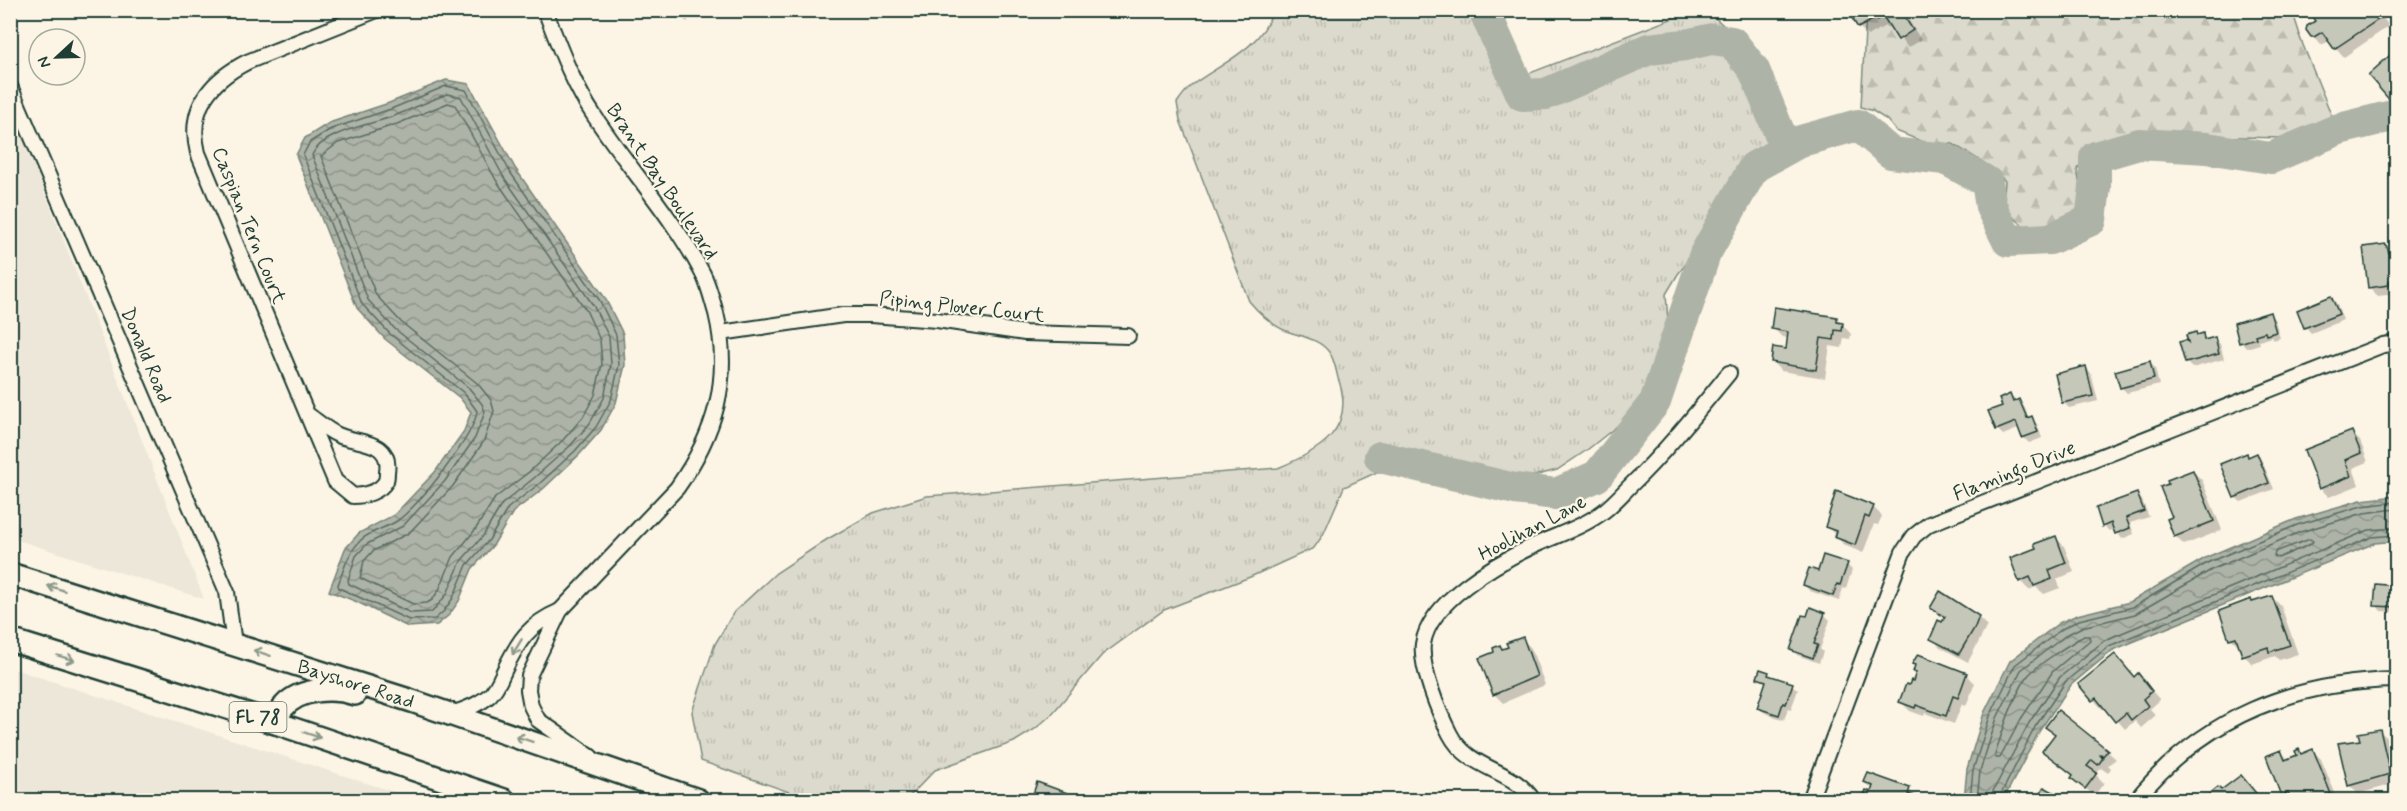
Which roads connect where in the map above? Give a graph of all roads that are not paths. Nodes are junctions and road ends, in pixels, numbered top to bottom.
1 (377, 10) edge
2 (545, 10) edge
3 (10, 86) edge
4 (720, 333) junction
5 (1128, 336) dead end
6 (2397, 343) edge
7 (1729, 374) dead end
8 (307, 414) junction
9 (10, 574) edge
10 (560, 611) junction
11 (10, 640) edge
12 (234, 644) junction
13 (2397, 680) edge
14 (445, 712) junction
15 (276, 723) junction
16 (604, 766) junction
17 (504, 801) edge
18 (698, 801) edge
19 (1533, 801) edge
20 (1810, 801) edge
21 (2136, 801) edge

1 - 8 street, Caspian Tern Court
2 - 4 street, Brant Bay Boulevard
3 - 12 street, Donald Road
4 - 5 street, Piping Plover Court
4 - 10 street, Brant Bay Boulevard
6 - 20 street, Flamingo Drive
7 - 19 street, Hoolihan Lane
8 - 8 street, Caspian Tern Court
12 -> 9 main road, Bayshore Road
10 -> 14 street, Brant Bay Boulevard
10 - 16 street, Brant Bay Boulevard
11 -> 15 main road, FL 78
14 -> 12 main road, Bayshore Road
13 - 21 street
14 - 15 main road
16 -> 14 main road, Bayshore Road
15 -> 17 main road, FL 78
16 - 18 main road, Bayshore Road

